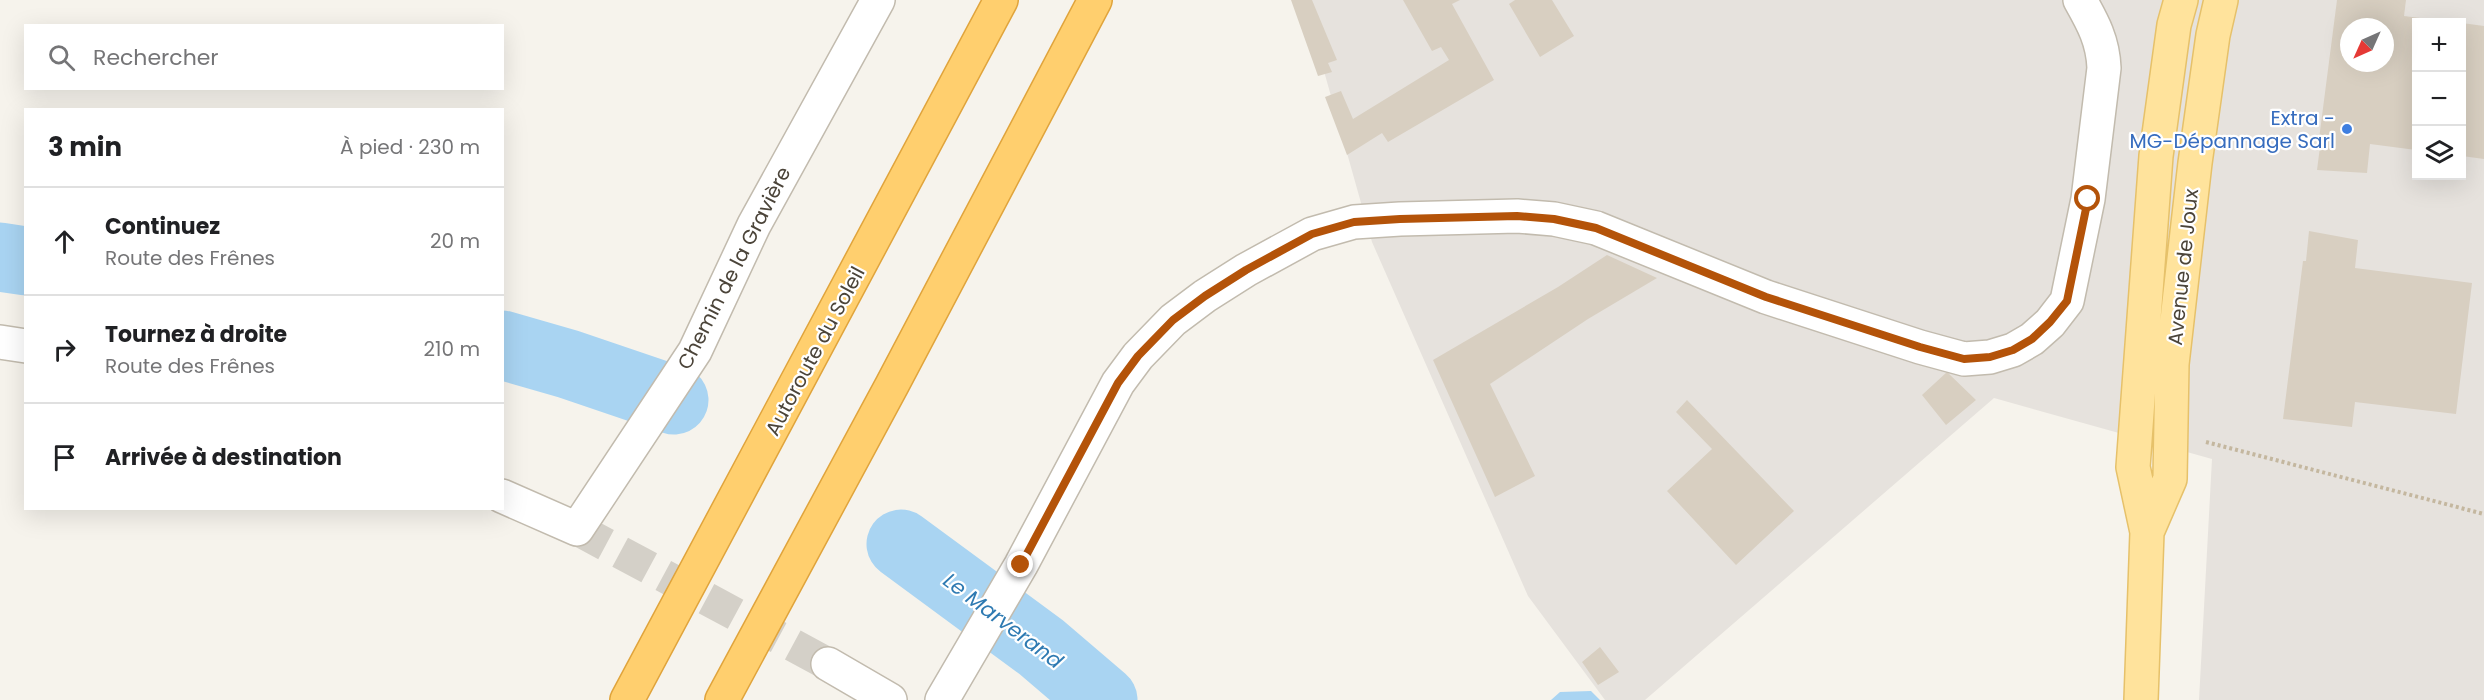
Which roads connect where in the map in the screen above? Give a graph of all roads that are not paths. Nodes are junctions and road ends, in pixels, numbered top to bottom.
1 (878, 0) edge
2 (1001, 0) edge
3 (1095, 0) edge
4 (2080, 0) edge
5 (2181, 0) edge
6 (2221, 0) edge
7 (0, 342) edge
8 (24, 346) edge
9 (504, 497) edge
10 (2147, 532) junction
11 (828, 664) tunnel mouth
12 (627, 700) edge
13 (722, 700) edge
14 (890, 700) edge
15 (942, 700) edge
16 (2141, 700) edge

1 - 9 street, Chemin de la Gravière
2 - 12 highway, Autoroute du Soleil
3 - 13 highway
4 - 15 street
5 - 10 main road, Avenue de Joux
6 - 10 main road, Avenue de Joux
7 - 8 street
10 - 16 main road, Avenue de Joux
11 - 14 street

